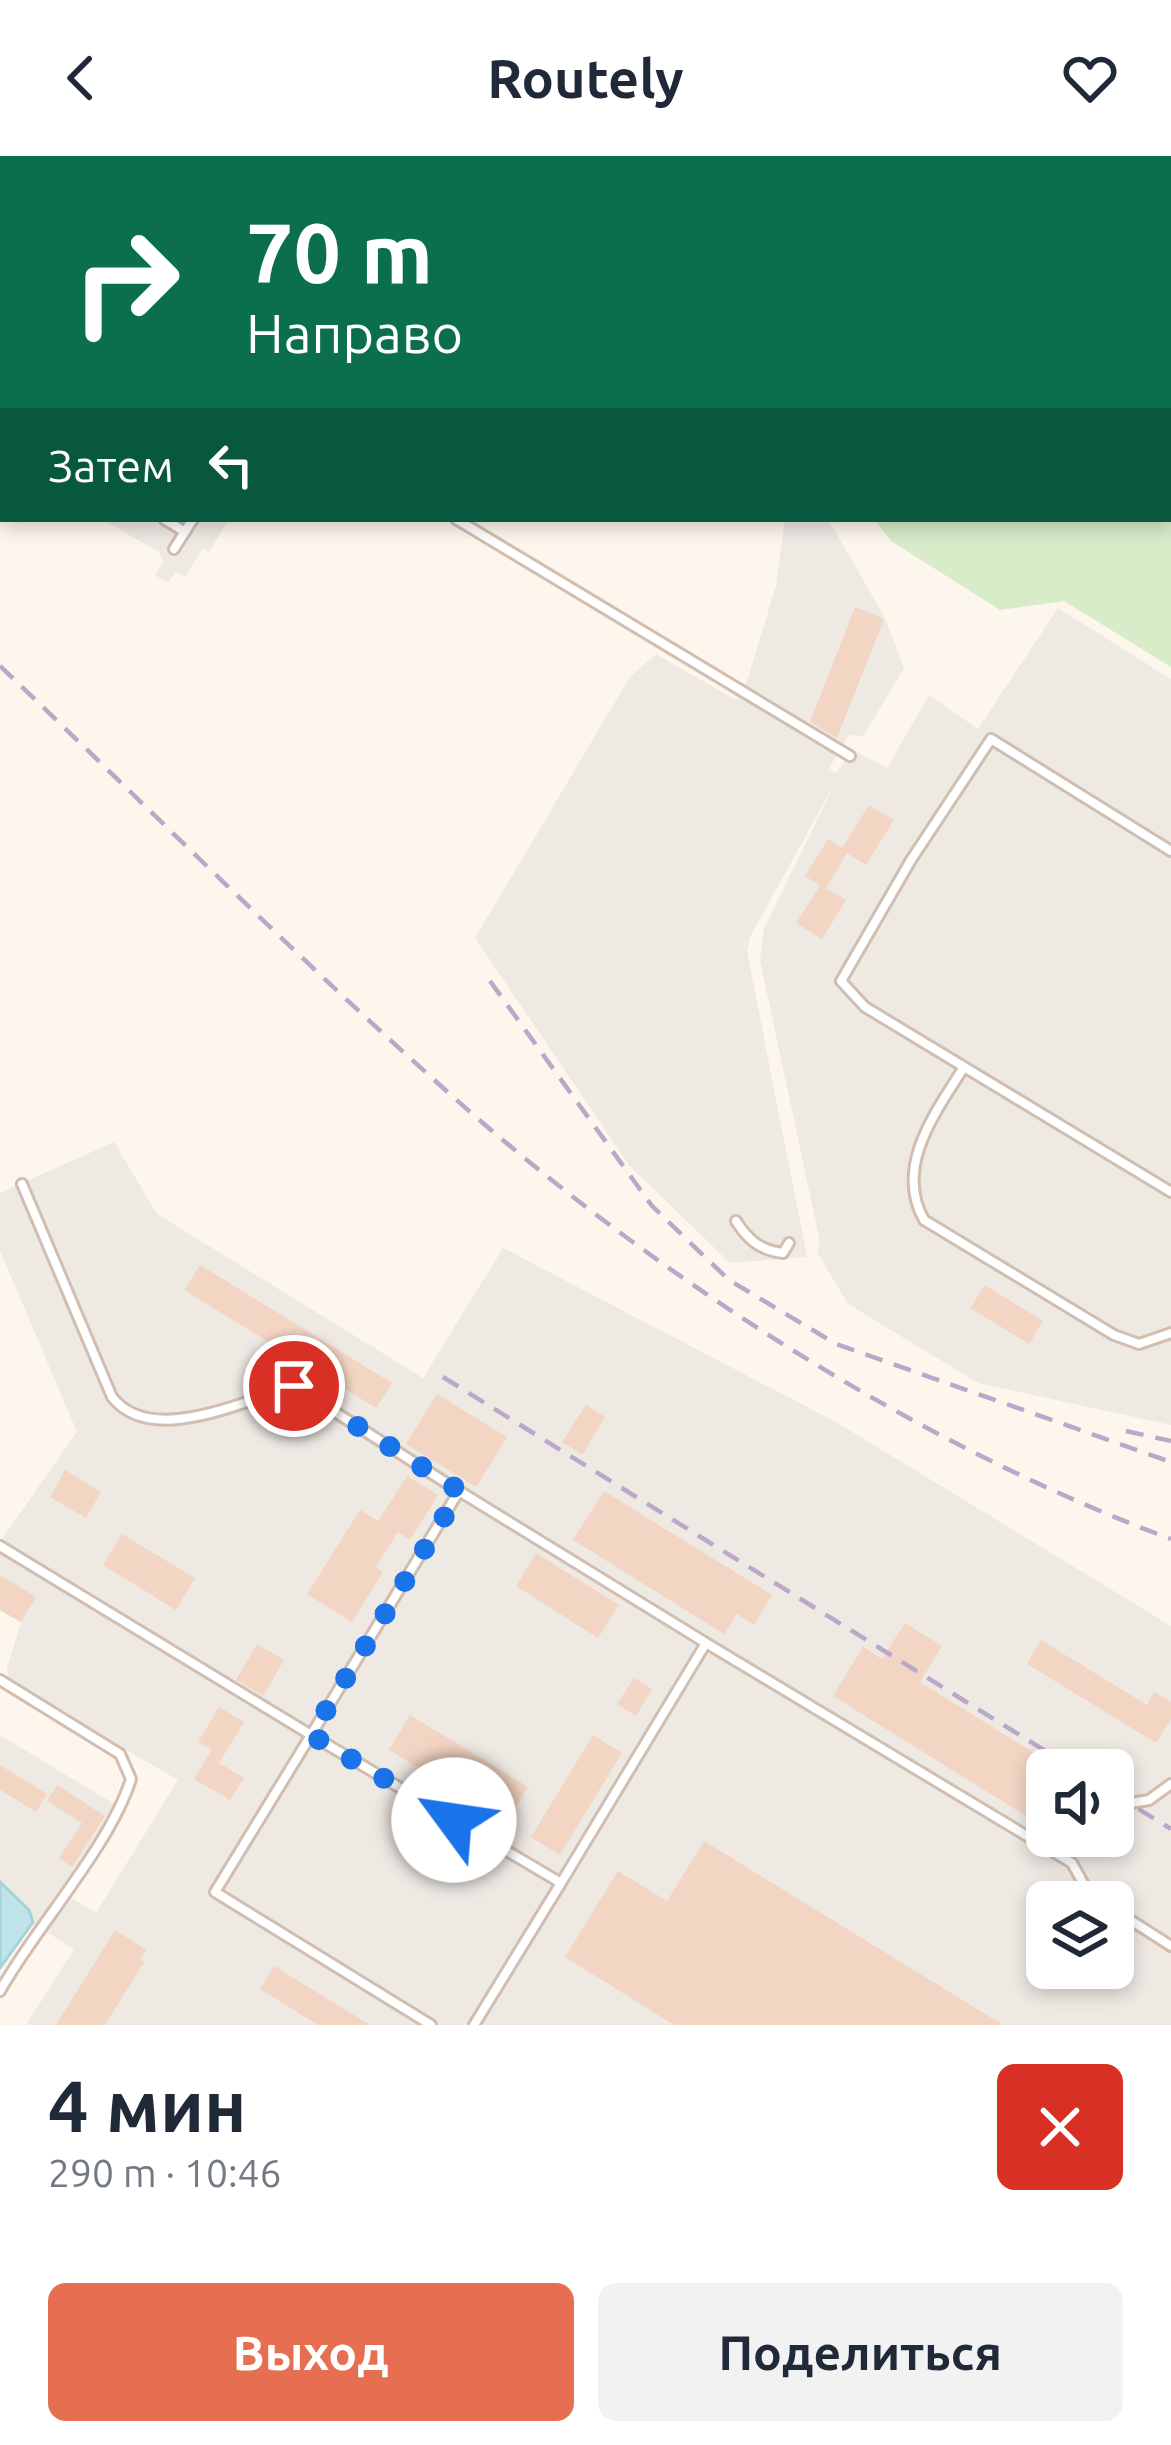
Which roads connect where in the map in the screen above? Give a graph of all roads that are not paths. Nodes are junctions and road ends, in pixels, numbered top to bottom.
1 (169, 522) edge
2 (191, 522) edge
3 (461, 522) edge
4 (185, 532) junction
5 (174, 549) dead end
6 (850, 756) dead end
7 (1171, 851) edge
8 (964, 1066) junction
9 (22, 1184) dead end
10 (1171, 1192) edge
11 (736, 1222) dead end
12 (789, 1243) dead end
13 (1171, 1334) edge
14 (460, 1491) junction
15 (0, 1546) edge
16 (706, 1643) junction
17 (0, 1680) edge
18 (311, 1735) junction
19 (1171, 1784) edge
20 (1134, 1802) edge
21 (1082, 1881) edge
22 (561, 1883) junction
23 (1134, 1922) edge
24 (1171, 1946) edge
25 (0, 1991) edge
26 (431, 2025) edge
27 (474, 2025) edge

1 - 4 lane
2 - 4 lane
3 - 6 lane
4 - 5 lane
7 - 8 lane
8 - 10 lane
8 - 13 lane
9 - 14 lane
11 - 12 lane
14 - 16 lane
14 - 18 lane
15 - 18 lane
16 - 21 lane
16 - 22 lane
17 - 25 lane
18 - 22 lane
18 - 26 lane
19 - 20 lane
22 - 27 lane
23 - 24 lane

